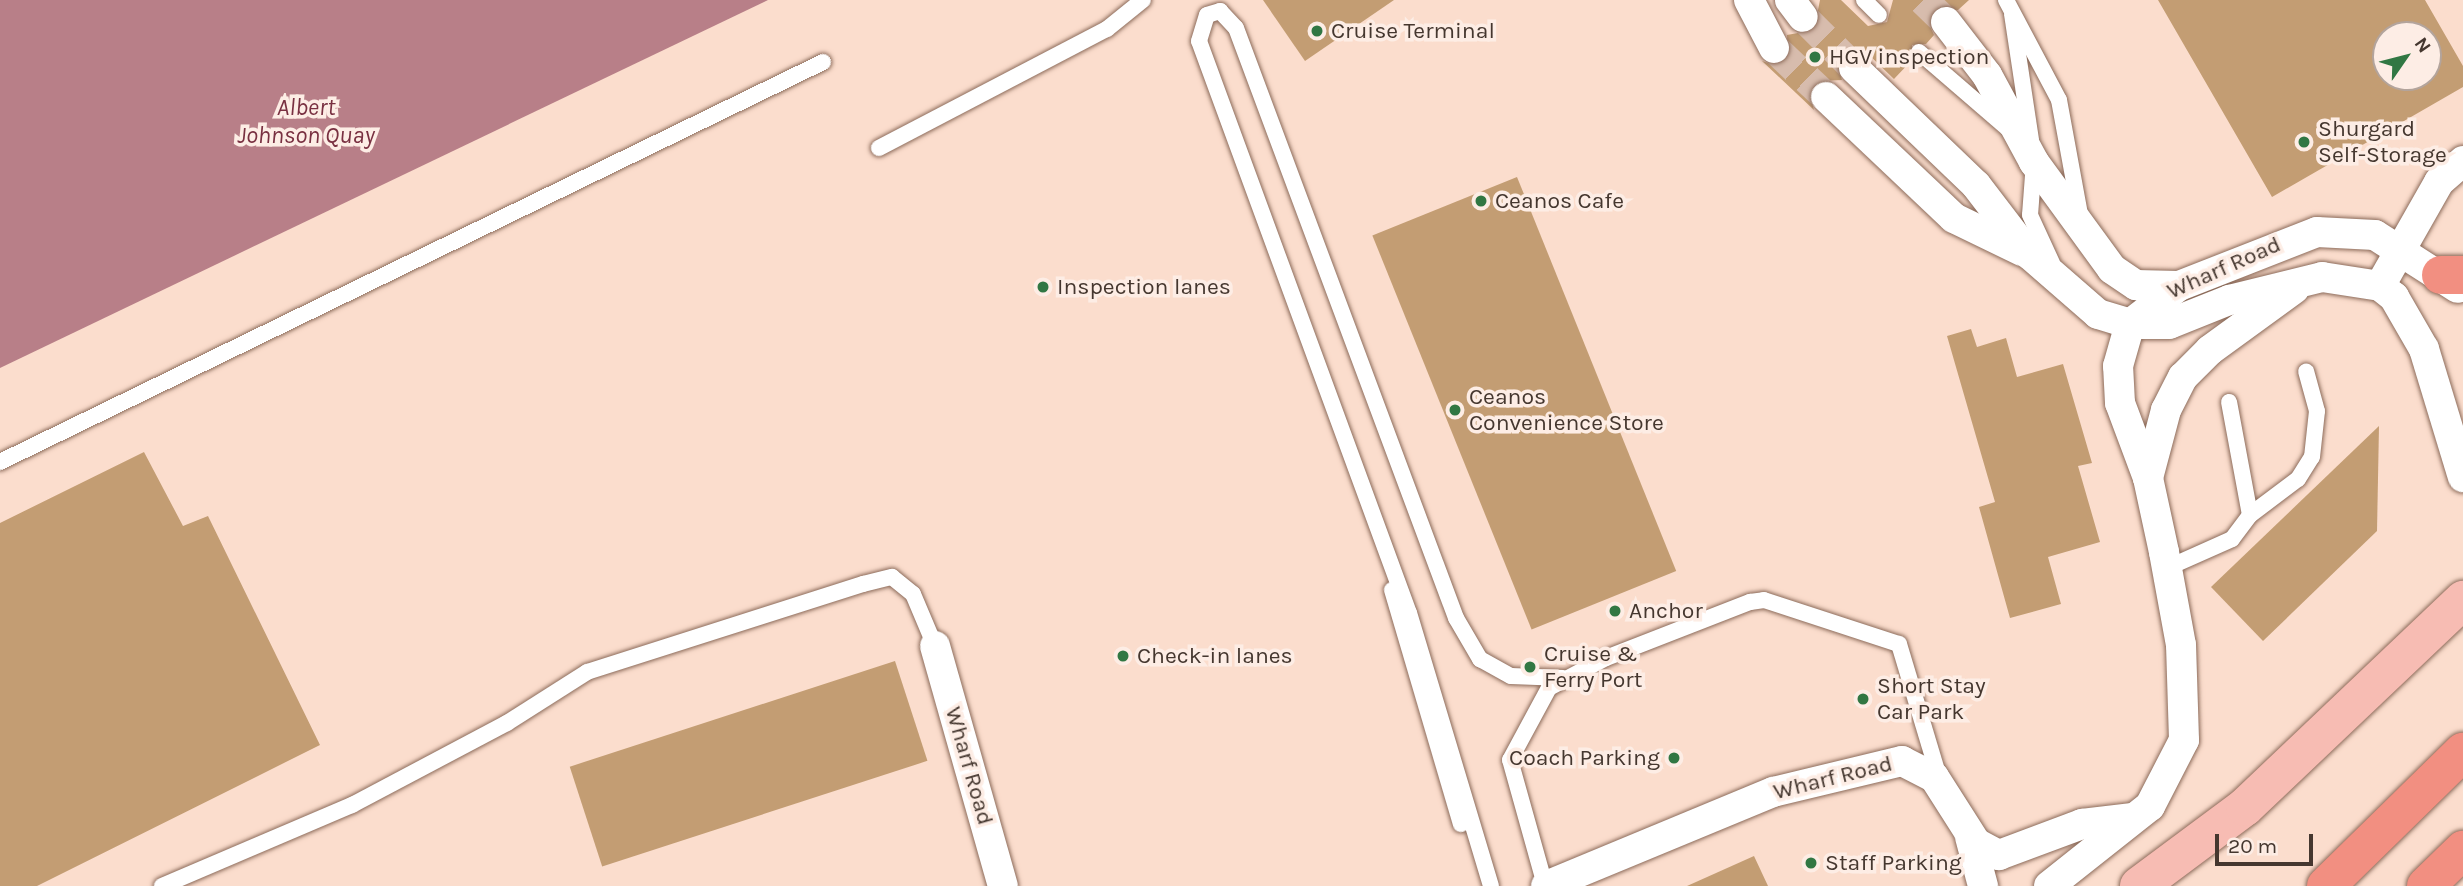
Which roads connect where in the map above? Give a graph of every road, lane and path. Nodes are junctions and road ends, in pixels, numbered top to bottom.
1 (1143, 0) edge
2 (1749, 0) edge
3 (1864, 0) edge
4 (2009, 7) edge
5 (1879, 15) dead end
6 (1946, 22) tunnel mouth
7 (1774, 48) tunnel mouth
8 (1919, 52) dead end
9 (823, 62) dead end
10 (1854, 68) tunnel mouth
11 (1826, 97) tunnel mouth
12 (2017, 135) junction
13 (879, 148) dead end
14 (2463, 161) edge
15 (2034, 162) junction
16 (2083, 230) junction
17 (2402, 247) junction
18 (2029, 254) junction
19 (2456, 281) edge
20 (2299, 284) junction
21 (2179, 286) junction
22 (2380, 286) junction
23 (2074, 297) junction
24 (2130, 324) junction
25 (2306, 371) dead end
26 (2229, 402) dead end
27 (0, 462) edge
28 (2463, 477) edge
29 (2148, 478) junction
30 (2250, 515) junction
31 (2167, 568) junction
32 (1390, 570) junction
33 (2463, 600) edge
34 (934, 646) joint
35 (1563, 678) junction
36 (2455, 760) edge
37 (1941, 788) junction
38 (2131, 818) junction
39 (1970, 837) junction
40 (2463, 850) edge
41 (162, 886) edge
42 (1003, 886) edge
43 (1480, 886) edge
44 (1491, 886) edge
45 (1545, 886) edge
46 (1983, 886) edge
47 (2049, 886) edge
48 (2139, 886) edge
49 (2326, 886) edge
50 (2426, 886) edge

1 - 13 lane
2 - 7 street
3 - 5 lane
4 - 15 lane
4 - 16 lane
6 - 12 street
8 - 12 lane
9 - 27 lane
10 - 18 street
11 - 18 street
12 - 15 street
14 - 17 street
15 - 16 street
15 - 23 lane
16 - 21 street
17 - 19 street, Wharf Road
17 - 21 street, Wharf Road
17 - 22 street
18 - 23 street
20 - 22 street
20 - 24 street
20 - 29 street, Wharf Road
21 - 24 street, Wharf Road
22 - 28 street
23 - 24 street
24 - 29 street, Wharf Road
25 - 30 lane
26 - 30 lane
29 - 31 street, Wharf Road
30 - 31 lane
31 - 38 street, Wharf Road
32 - 35 lane
32 - 43 lane
32 - 44 lane
33 - 48 main road
34 - 41 lane
34 - 42 street, Wharf Road
35 - 37 lane
35 - 45 lane
36 - 49 highway
37 - 39 street, Wharf Road
37 - 45 street, Wharf Road
38 - 39 street
38 - 47 street, Wharf Road
39 - 46 street, Wharf Road
40 - 50 highway

